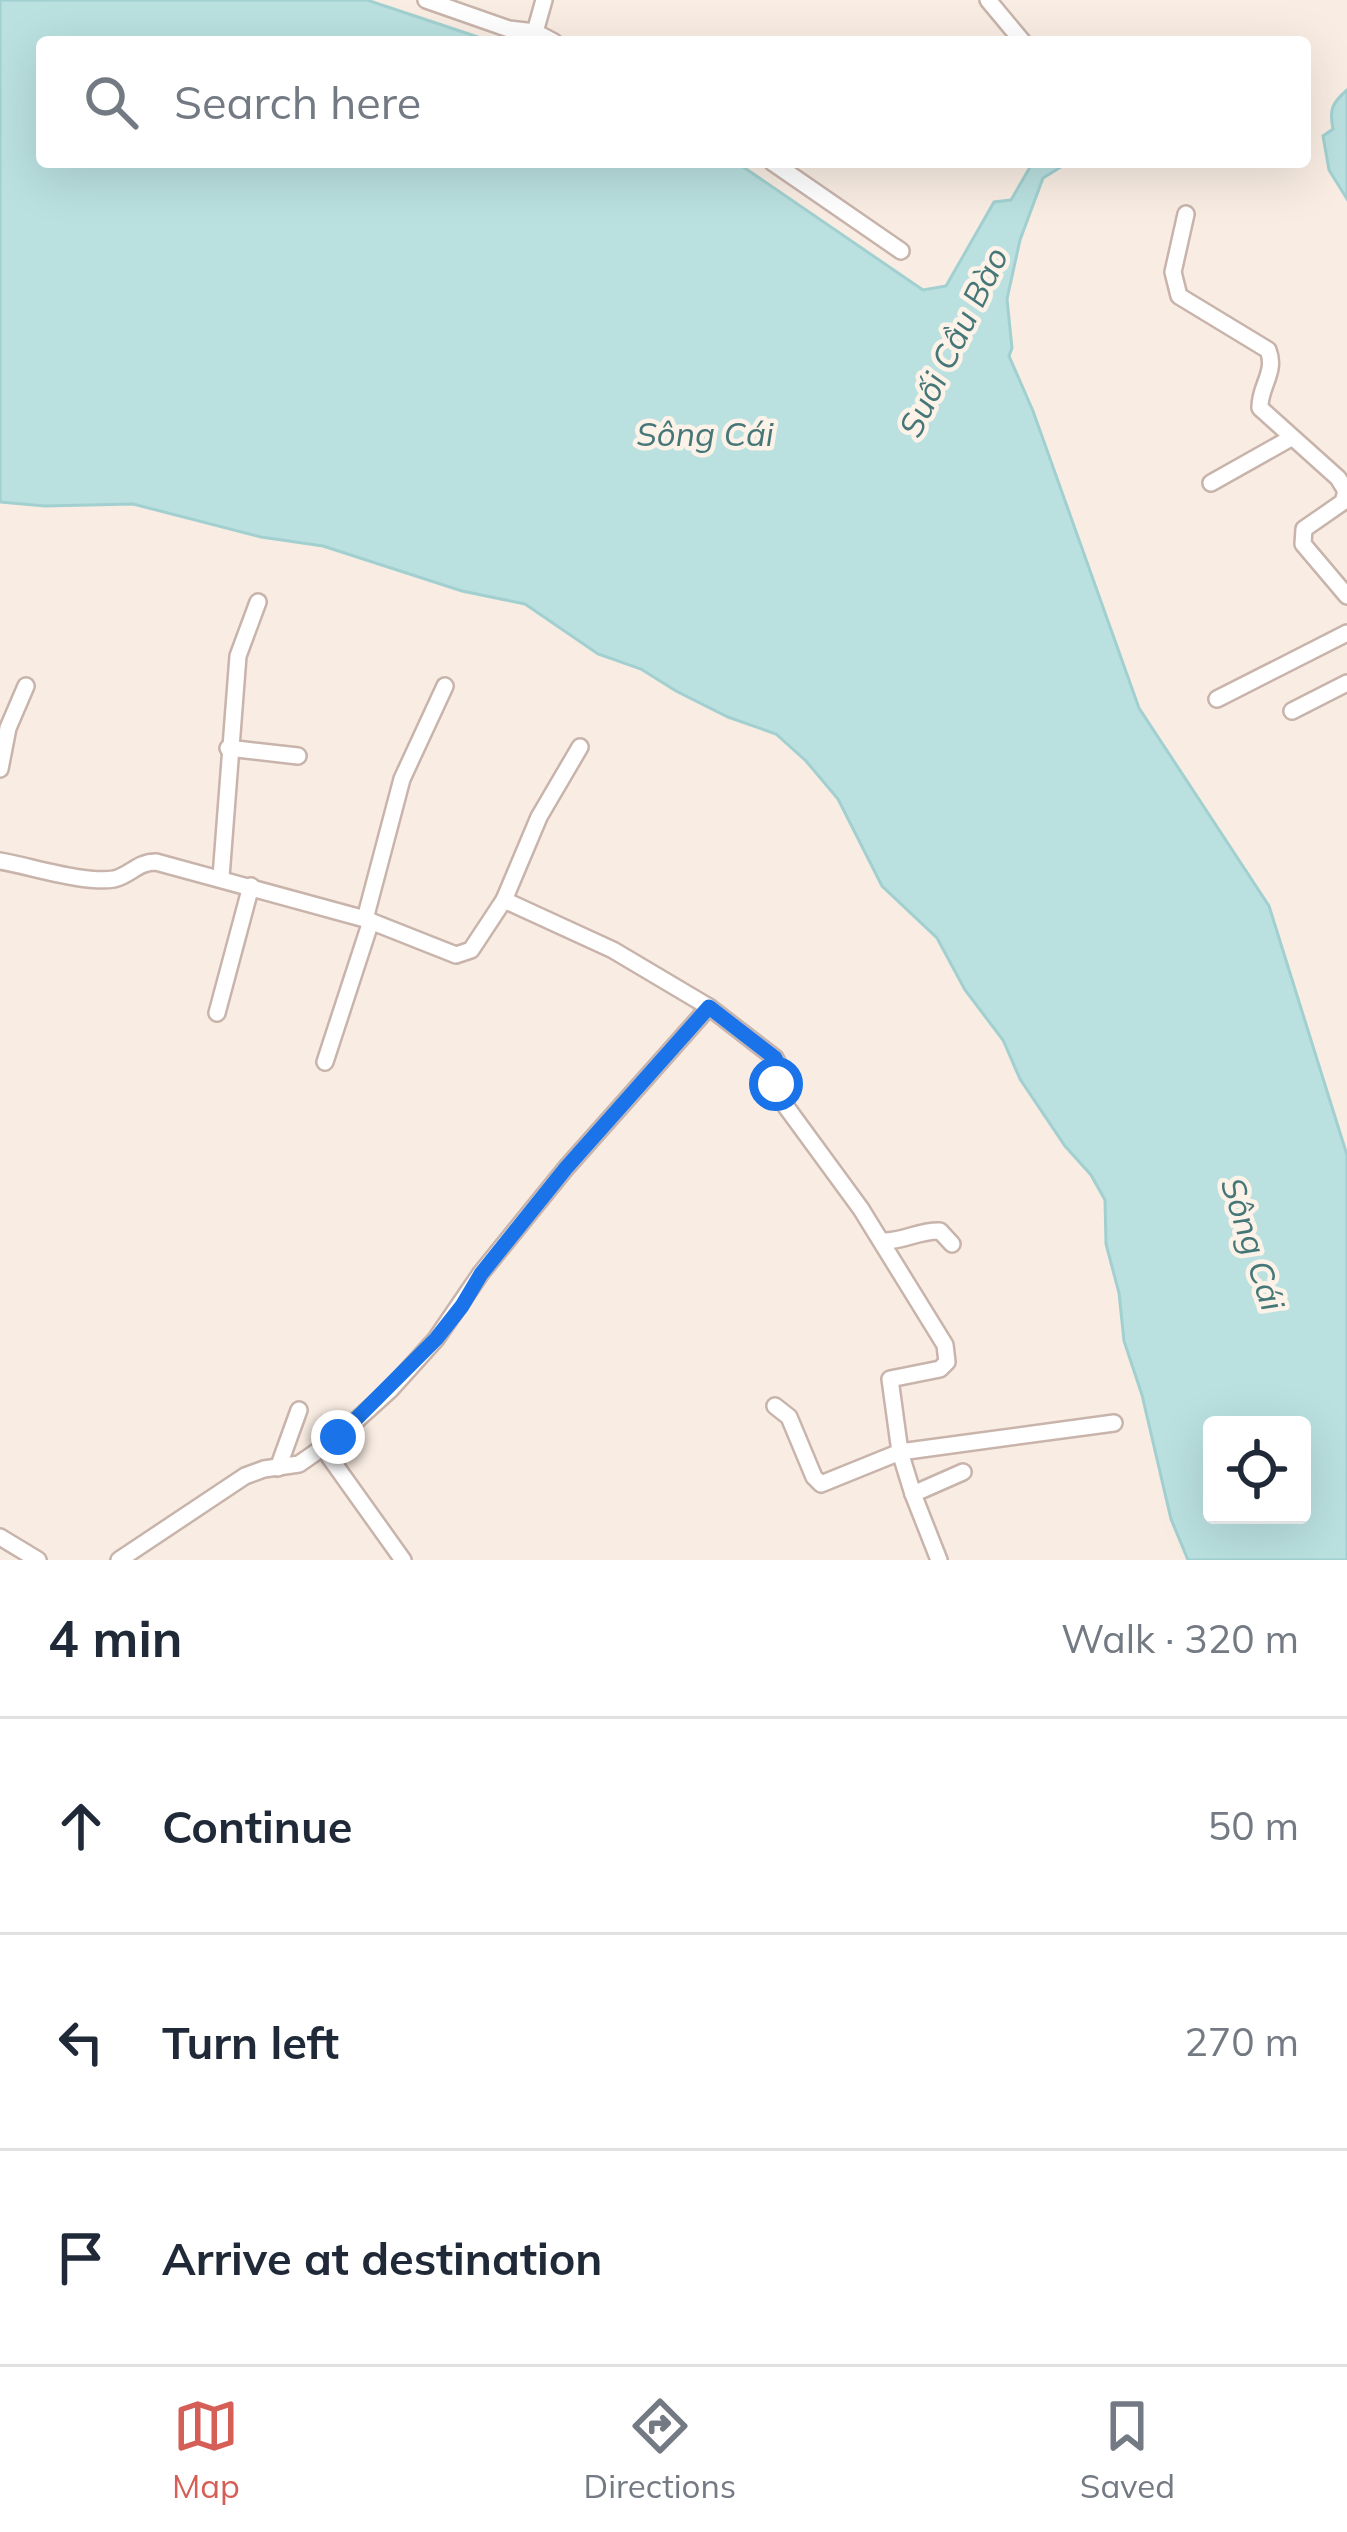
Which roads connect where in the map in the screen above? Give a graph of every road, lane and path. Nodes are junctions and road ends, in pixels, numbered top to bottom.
1 (426, 0) edge
2 (544, 0) edge
3 (988, 0) edge
4 (535, 32) junction
5 (543, 36) edge
6 (1018, 36) edge
7 (781, 168) edge
8 (1186, 214) dead end
9 (901, 251) dead end
10 (1291, 439) junction
11 (1210, 483) dead end
12 (1347, 596) edge
13 (258, 602) dead end
14 (1347, 633) edge
15 (1347, 683) edge
16 (26, 686) dead end
17 (445, 686) dead end
18 (1217, 699) dead end
19 (1292, 711) dead end
20 (580, 746) dead end
21 (228, 748) junction
22 (298, 756) dead end
23 (0, 769) edge
24 (0, 861) edge
25 (221, 877) junction
26 (251, 886) junction
27 (504, 900) junction
28 (368, 920) junction
29 (709, 1007) junction
30 (217, 1013) dead end
31 (326, 1062) dead end
32 (882, 1241) junction
33 (952, 1244) dead end
34 (775, 1406) dead end
35 (299, 1410) dead end
36 (1114, 1423) dead end
37 (323, 1448) junction
38 (900, 1452) junction
39 (278, 1468) junction
40 (963, 1472) dead end
41 (913, 1493) junction
42 (0, 1537) edge
43 (38, 1560) edge
44 (119, 1560) edge
45 (403, 1560) edge
46 (939, 1560) edge

1 - 4 street
2 - 4 street
3 - 6 street
4 - 5 street
7 - 9 street
8 - 10 street
10 - 11 street
10 - 12 street
13 - 21 street
14 - 18 street
15 - 19 street
16 - 23 street
17 - 28 street
20 - 27 street
21 - 22 street
21 - 25 street
24 - 25 street
25 - 26 street
26 - 28 street
26 - 30 street
27 - 28 street
27 - 29 street
28 - 31 street
29 - 32 street
29 - 37 street
32 - 33 street
32 - 38 street
34 - 38 street
35 - 39 street
36 - 38 street
37 - 39 street
37 - 45 street
38 - 41 street
39 - 44 street
40 - 41 street
41 - 46 street
42 - 43 street

